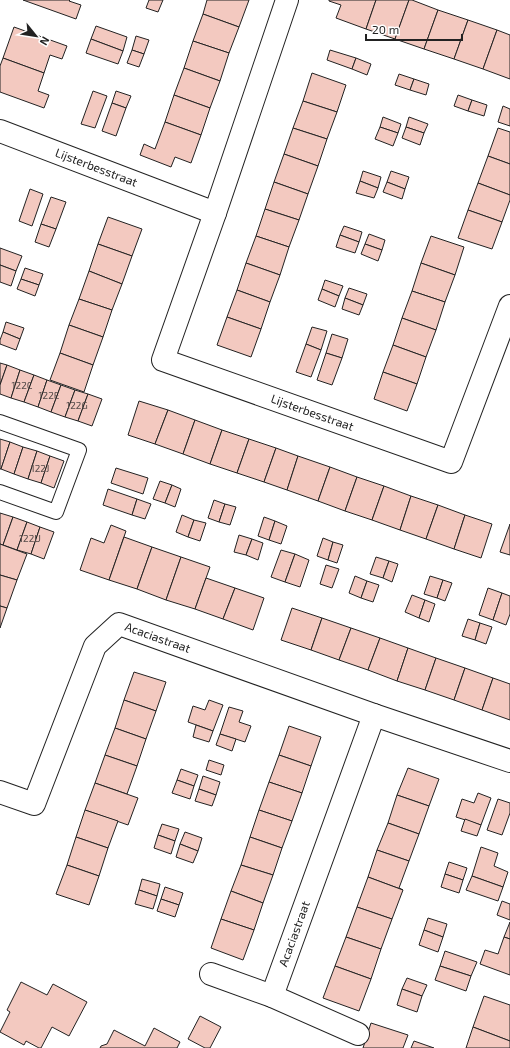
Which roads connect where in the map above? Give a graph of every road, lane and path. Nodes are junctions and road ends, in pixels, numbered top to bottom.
1 (287, 0) edge
2 (0, 131) edge
3 (215, 213) junction
4 (510, 306) edge
5 (0, 422) edge
6 (0, 492) edge
7 (374, 715) junction
8 (510, 761) edge
9 (0, 792) edge
10 (211, 974) dead end
11 (272, 996) junction
12 (358, 1034) dead end

1 - 3 street, Lijsterbesstraat
2 - 3 street, Lijsterbesstraat
3 - 4 street, Lijsterbesstraat
5 - 6 lane
7 - 8 street, Acaciastraat
7 - 9 street, Acaciastraat
7 - 11 street, Acaciastraat
10 - 11 street
11 - 12 street

